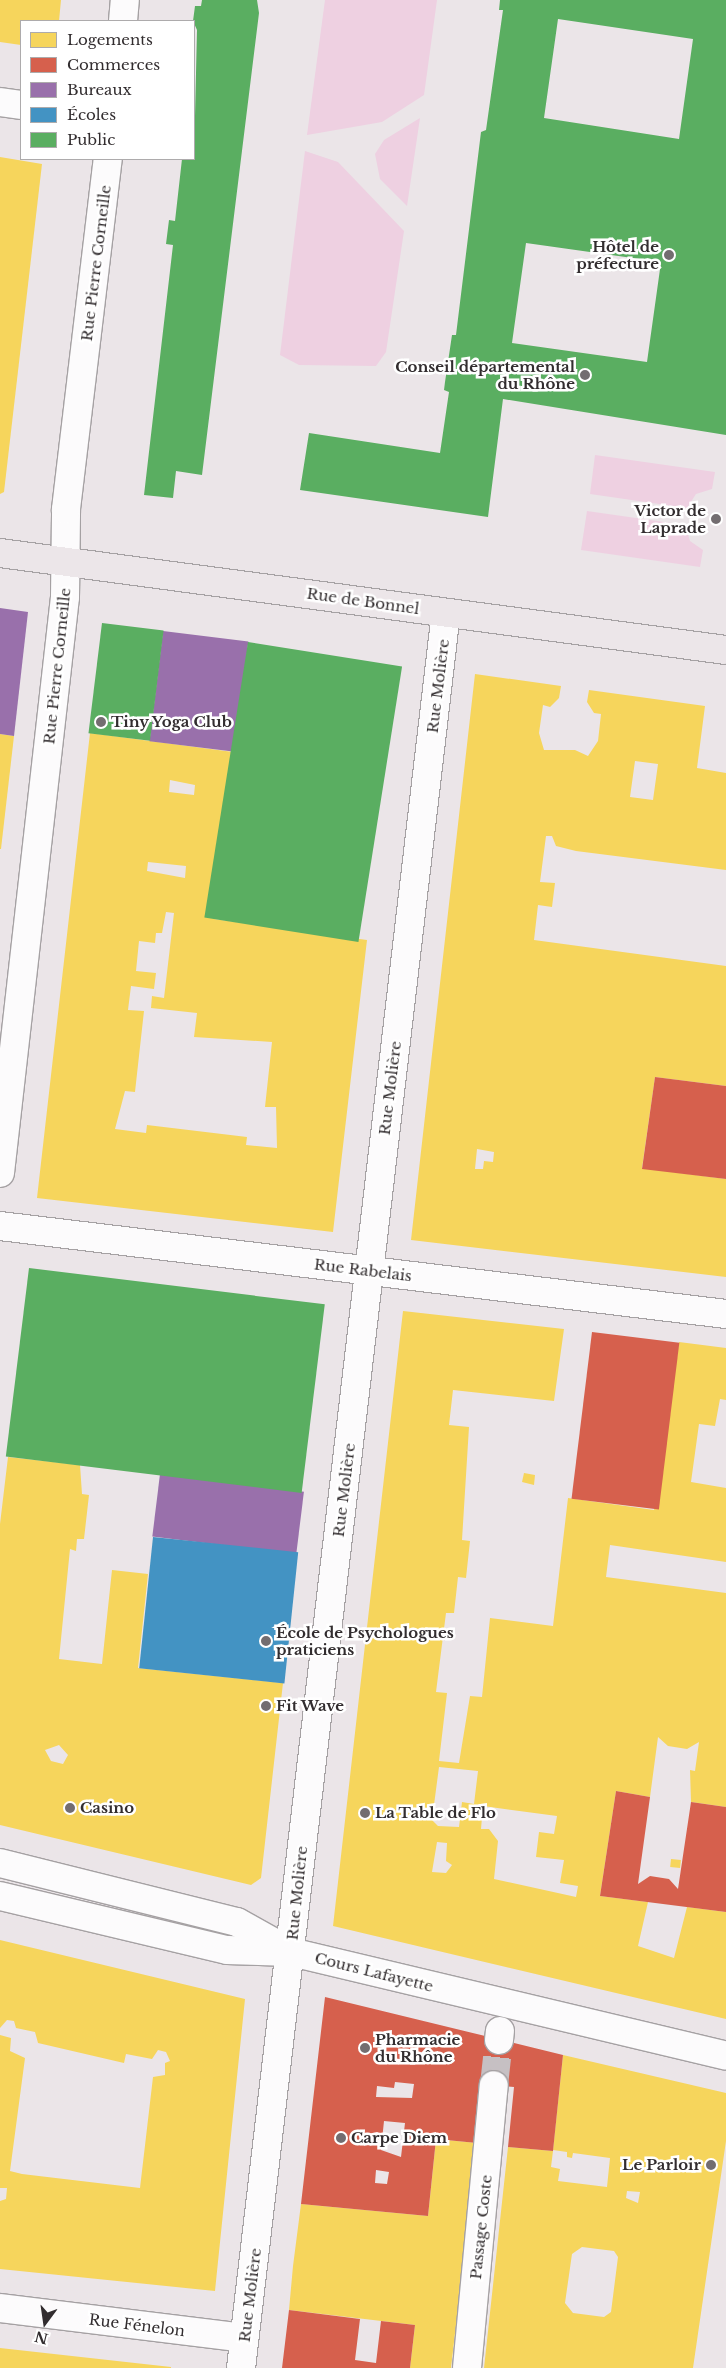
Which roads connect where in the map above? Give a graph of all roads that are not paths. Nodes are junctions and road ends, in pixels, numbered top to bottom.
1 (125, 0) edge
2 (123, 20) edge
3 (0, 102) edge
4 (20, 105) edge
5 (108, 160) edge
6 (0, 553) edge
7 (67, 560) junction
8 (446, 613) junction
9 (726, 650) edge
10 (0, 1173) edge
11 (0, 1226) edge
12 (370, 1271) junction
13 (726, 1314) edge
14 (0, 1863) edge
15 (0, 1896) edge
16 (291, 1952) junction
17 (726, 2056) edge
18 (494, 2085) tunnel mouth
19 (0, 2308) edge
20 (244, 2338) junction
21 (241, 2368) edge
22 (467, 2368) edge

1 - 2 street
3 - 4 street
5 - 7 street, Rue Pierre Corneille
6 - 7 main road, Rue de Bonnel
7 - 8 main road, Rue de Bonnel
7 - 10 street, Rue Pierre Corneille
8 - 9 main road, Rue de Bonnel
8 - 12 street, Rue Molière
11 - 12 street, Rue Rabelais
12 - 13 street, Rue Rabelais
12 - 16 street, Rue Molière
14 - 16 street, Cours Lafayette
15 - 16 street
16 - 17 street, Cours Lafayette
16 - 20 street, Rue Molière
18 - 22 street, Passage Coste
19 - 20 street, Rue Fénelon
20 - 21 street, Rue Molière

